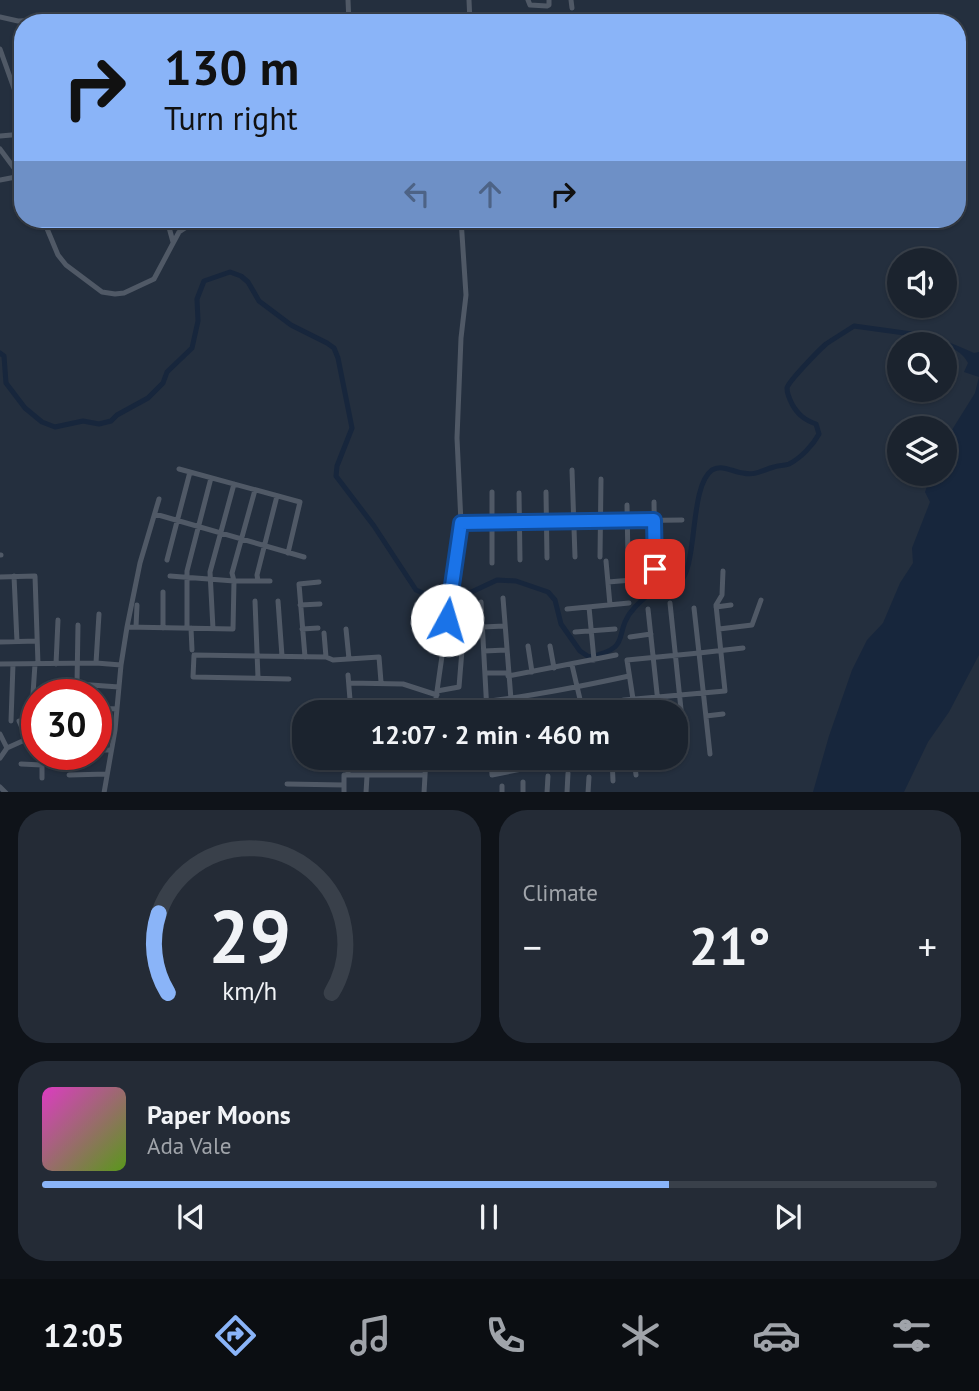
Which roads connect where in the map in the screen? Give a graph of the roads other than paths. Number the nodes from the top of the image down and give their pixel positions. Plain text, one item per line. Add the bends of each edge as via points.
1 (528, 0) edge
2 (549, 0) edge
3 (572, 0) edge
4 (572, 8) dead end
5 (0, 49) edge
6 (14, 88) edge
7 (0, 149) edge
8 (14, 167) edge
9 (47, 228) edge
10 (169, 228) edge
11 (185, 228) edge
12 (462, 228) edge
13 (173, 242) junction
14 (179, 469) dead end
15 (572, 470) dead end
16 (190, 472) junction
17 (211, 478) junction
18 (601, 479) dead end
19 (234, 484) junction
20 (255, 490) junction
21 (492, 492) dead end
22 (546, 492) dead end
23 (519, 493) dead end
24 (277, 496) junction
25 (159, 499) dead end
26 (654, 502) dead end
27 (627, 505) dead end
28 (155, 514) junction
29 (600, 520) junction
30 (627, 520) junction
31 (654, 520) junction
32 (682, 520) dead end
33 (177, 521) junction
34 (546, 521) junction
35 (574, 521) junction
36 (519, 522) junction
37 (461, 523) junction
38 (492, 523) junction
39 (198, 527) junction
40 (220, 533) junction
41 (241, 540) junction
42 (265, 546) junction
43 (679, 547) dead end
44 (655, 548) junction
45 (288, 553) junction
46 (304, 557) dead end
47 (575, 557) dead end
48 (547, 558) dead end
49 (167, 560) dead end
50 (520, 560) dead end
51 (492, 563) dead end
52 (655, 569) dead end
53 (723, 571) dead end
54 (14, 576) junction
55 (170, 576) dead end
56 (0, 577) edge
57 (188, 577) junction
58 (656, 578) dead end
59 (211, 580) junction
60 (630, 580) junction
61 (234, 581) junction
62 (258, 581) junction
63 (270, 581) dead end
64 (319, 582) dead end
65 (608, 582) junction
66 (163, 592) dead end
67 (503, 598) dead end
68 (761, 600) dead end
69 (256, 601) dead end
70 (278, 601) dead end
71 (481, 602) dead end
72 (629, 603) dead end
73 (670, 603) dead end
74 (320, 604) dead end
75 (137, 605) dead end
76 (300, 605) junction
77 (610, 605) junction
78 (731, 605) dead end
79 (589, 607) junction
80 (716, 607) junction
81 (567, 608) dead end
82 (648, 608) dead end
83 (694, 608) dead end
84 (99, 614) dead end
85 (58, 620) dead end
86 (78, 625) dead end
87 (504, 626) junction
88 (127, 627) junction
89 (136, 627) junction
90 (483, 627) junction
91 (163, 628) junction
92 (189, 628) junction
93 (318, 628) dead end
94 (213, 629) junction
95 (233, 629) junction
96 (302, 629) junction
97 (346, 629) dead end
98 (615, 629) dead end
99 (719, 629) junction
100 (591, 631) junction
101 (575, 632) dead end
102 (324, 633) dead end
103 (651, 635) junction
104 (630, 636) dead end
105 (234, 640) dead end
106 (37, 641) junction
107 (0, 642) edge
108 (17, 642) junction
109 (528, 646) dead end
110 (550, 646) dead end
111 (743, 648) dead end
112 (506, 649) junction
113 (192, 650) dead end
114 (462, 650) dead end
115 (721, 650) junction
116 (484, 651) junction
117 (699, 653) junction
118 (259, 655) junction
119 (616, 655) dead end
120 (675, 655) junction
121 (282, 656) junction
122 (305, 657) junction
123 (326, 657) junction
124 (594, 657) junction
125 (653, 657) junction
126 (349, 659) junction
127 (76, 663) junction
128 (96, 663) junction
129 (0, 664) edge
130 (13, 664) junction
131 (36, 664) junction
132 (56, 664) junction
133 (121, 665) junction
134 (572, 665) junction
135 (554, 668) junction
136 (532, 672) junction
137 (486, 673) junction
138 (508, 674) junction
139 (348, 675) dead end
140 (626, 676) junction
141 (258, 678) junction
142 (35, 679) edge
143 (77, 679) edge
144 (289, 679) dead end
145 (381, 682) junction
146 (349, 684) junction
147 (112, 686) edge
148 (119, 687) junction
149 (578, 688) junction
150 (437, 693) junction
151 (703, 693) junction
152 (680, 695) junction
153 (657, 697) junction
154 (350, 700) edge
155 (436, 700) edge
156 (486, 700) edge
157 (510, 700) joint
158 (581, 700) edge
159 (629, 700) joint
160 (657, 700) edge
161 (680, 700) edge
162 (112, 709) edge
163 (117, 709) junction
164 (723, 714) dead end
165 (706, 716) junction
166 (11, 721) dead end
167 (19, 721) dead end
168 (21, 726) edge
169 (115, 730) joint
170 (0, 734) edge
171 (21, 742) edge
172 (112, 745) edge
173 (7, 748) junction
174 (710, 754) dead end
175 (0, 758) edge
176 (42, 770) edge
177 (108, 770) edge
178 (348, 770) edge
179 (425, 770) edge
180 (492, 770) edge
181 (516, 770) edge
182 (613, 770) edge
183 (635, 770) edge
184 (568, 773) dead end
185 (107, 774) junction
186 (69, 775) dead end
187 (348, 775) junction
188 (425, 775) junction
189 (636, 775) dead end
190 (367, 776) junction
191 (548, 776) dead end
192 (589, 776) dead end
193 (42, 778) dead end
194 (613, 781) dead end
195 (523, 782) dead end
196 (287, 784) dead end
197 (344, 785) junction
198 (104, 792) edge
199 (344, 792) edge
200 (366, 792) edge
201 (424, 792) edge
202 (523, 792) edge
203 (547, 792) edge
204 (567, 792) edge
205 (588, 792) edge

1 - 2 street via 530,5 547,6
3 - 4 street
5 - 6 street
7 - 8 street
9 - 13 street via 62,261 87,283 109,294 124,293 154,279
10 - 13 street
11 - 13 street
12 - 37 street via 466,295 457,438
14 - 16 street
15 - 35 street
16 - 17 street
16 - 33 street
17 - 19 street
17 - 39 street
18 - 29 street
19 - 20 street
19 - 40 street
20 - 24 street
20 - 41 street
21 - 38 street
22 - 34 street
23 - 36 street
24 - 42 street
24 - 45 street via 299,502
25 - 28 street
26 - 31 street
27 - 30 street
28 - 33 street
28 - 88 street
29 - 30 street
29 - 35 street
29 - 65 street
30 - 31 street
30 - 60 street
31 - 32 street
31 - 44 street
33 - 39 street
33 - 49 street
34 - 35 street
34 - 36 street
34 - 48 street
35 - 47 street
36 - 38 street
36 - 50 street
37 - 38 street
37 - 150 street
38 - 51 street
39 - 40 street
39 - 57 street
40 - 41 street
40 - 59 street
41 - 42 street
41 - 61 street
42 - 45 street
42 - 62 street
43 - 44 street
44 - 52 street
45 - 46 street
53 - 80 street via 722,595
54 - 56 street
54 - 106 street via 35,576
54 - 108 street
55 - 57 street
57 - 59 street
57 - 92 street
58 - 60 street
59 - 61 street
59 - 94 street
60 - 65 street
61 - 62 street
61 - 95 street
62 - 63 street
64 - 76 street via 299,584
65 - 77 street
66 - 91 street
67 - 87 street
68 - 99 street via 752,625
69 - 118 street
70 - 121 street
71 - 90 street
72 - 77 street
73 - 120 street
74 - 76 street
75 - 89 street
76 - 96 street
77 - 79 street
78 - 80 street
79 - 81 street
79 - 100 street
80 - 99 street
82 - 103 street
83 - 117 street
84 - 128 street
85 - 132 street
86 - 127 street
87 - 90 street
87 - 112 street
88 - 89 street
88 - 133 street
89 - 91 street
90 - 116 street
91 - 92 street
92 - 94 street
92 - 113 street
93 - 96 street
94 - 95 street
95 - 105 street
96 - 122 street
97 - 126 street
98 - 100 street
99 - 115 street
100 - 101 street
100 - 124 street
102 - 123 street
103 - 104 street
103 - 125 street
106 - 108 street
106 - 131 street
107 - 108 street
109 - 136 street
110 - 135 street
111 - 115 street
112 - 116 street
112 - 138 street
114 - 150 street via 458,687
115 - 117 street
115 - 151 street via 725,691
116 - 137 street
117 - 120 street
117 - 151 street
118 - 121 street
118 - 141 street
118 - 141 street via 194,654 193,677
119 - 124 street
120 - 125 street
120 - 152 street
121 - 122 street
122 - 123 street
123 - 126 street
124 - 134 street
125 - 140 street via 627,660
125 - 153 street
126 - 145 street via 379,657
127 - 128 street
127 - 132 street
127 - 143 street
128 - 133 street
129 - 130 street
130 - 131 street
130 - 166 street
131 - 132 street
131 - 142 street
133 - 148 street
134 - 135 street
134 - 149 street
135 - 136 street
136 - 138 street
137 - 138 street
137 - 156 street
138 - 157 street
139 - 146 street
140 - 149 street
140 - 159 street
141 - 144 street
145 - 146 street
145 - 150 street
146 - 154 street
147 - 148 street
148 - 163 street
149 - 157 street
149 - 158 street
150 - 155 street
151 - 152 street
151 - 165 street
152 - 153 street
152 - 161 street
153 - 159 street
153 - 160 street
162 - 163 street
163 - 169 street
164 - 165 street
165 - 174 street
167 - 168 street
169 - 172 street
170 - 173 street
171 - 173 street
173 - 175 street
176 - 193 street
177 - 185 street
178 - 187 street
179 - 188 street
180 - 181 street via 492,775
182 - 194 street
183 - 189 street
184 - 204 street
185 - 186 street
185 - 198 street
187 - 190 street
187 - 197 street via 344,775
188 - 190 street
188 - 201 street
190 - 200 street
191 - 203 street
192 - 205 street
195 - 202 street
196 - 197 street
197 - 199 street

